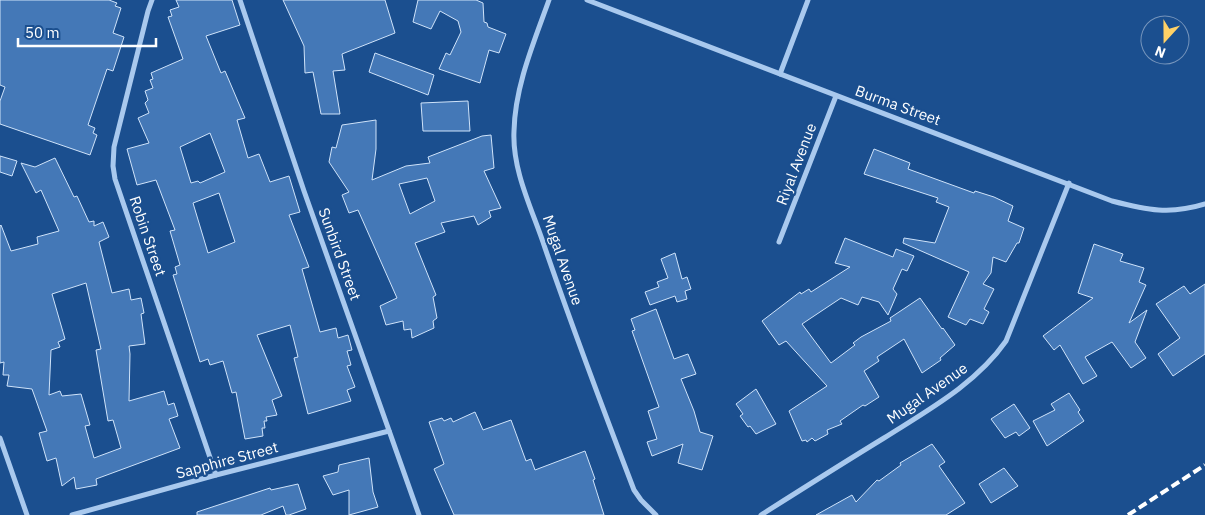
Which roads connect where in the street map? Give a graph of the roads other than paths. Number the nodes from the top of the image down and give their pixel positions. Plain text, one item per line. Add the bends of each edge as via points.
1 (152, 0) edge
2 (240, 0) edge
3 (548, 0) edge
4 (587, 0) edge
5 (808, 0) edge
6 (780, 74) junction
7 (836, 96) junction
8 (1069, 183) junction
9 (1205, 204) edge
10 (779, 242) dead end
11 (389, 431) junction
12 (0, 438) edge
13 (216, 475) junction
14 (28, 515) edge
15 (72, 515) edge
16 (419, 515) edge
17 (656, 515) edge
18 (761, 515) edge

1 - 13 street, Robin Street via 114,147 113,166 115,180
2 - 11 street, Sunbird Street
3 - 17 street, Mugal Avenue via 524,74 516,115 514,142 518,170 634,490
4 - 6 street, Burma Street
5 - 6 street
6 - 7 street, Burma Street
7 - 8 street, Burma Street
7 - 10 street, Riyal Avenue
8 - 9 street, Burma Street via 1112,201 1146,210 1190,209
8 - 18 street, Mugal Avenue via 1006,341 996,356 944,400
11 - 13 street, Sapphire Street
11 - 16 street, Sunbird Street
12 - 14 street
13 - 15 street, Sapphire Street

